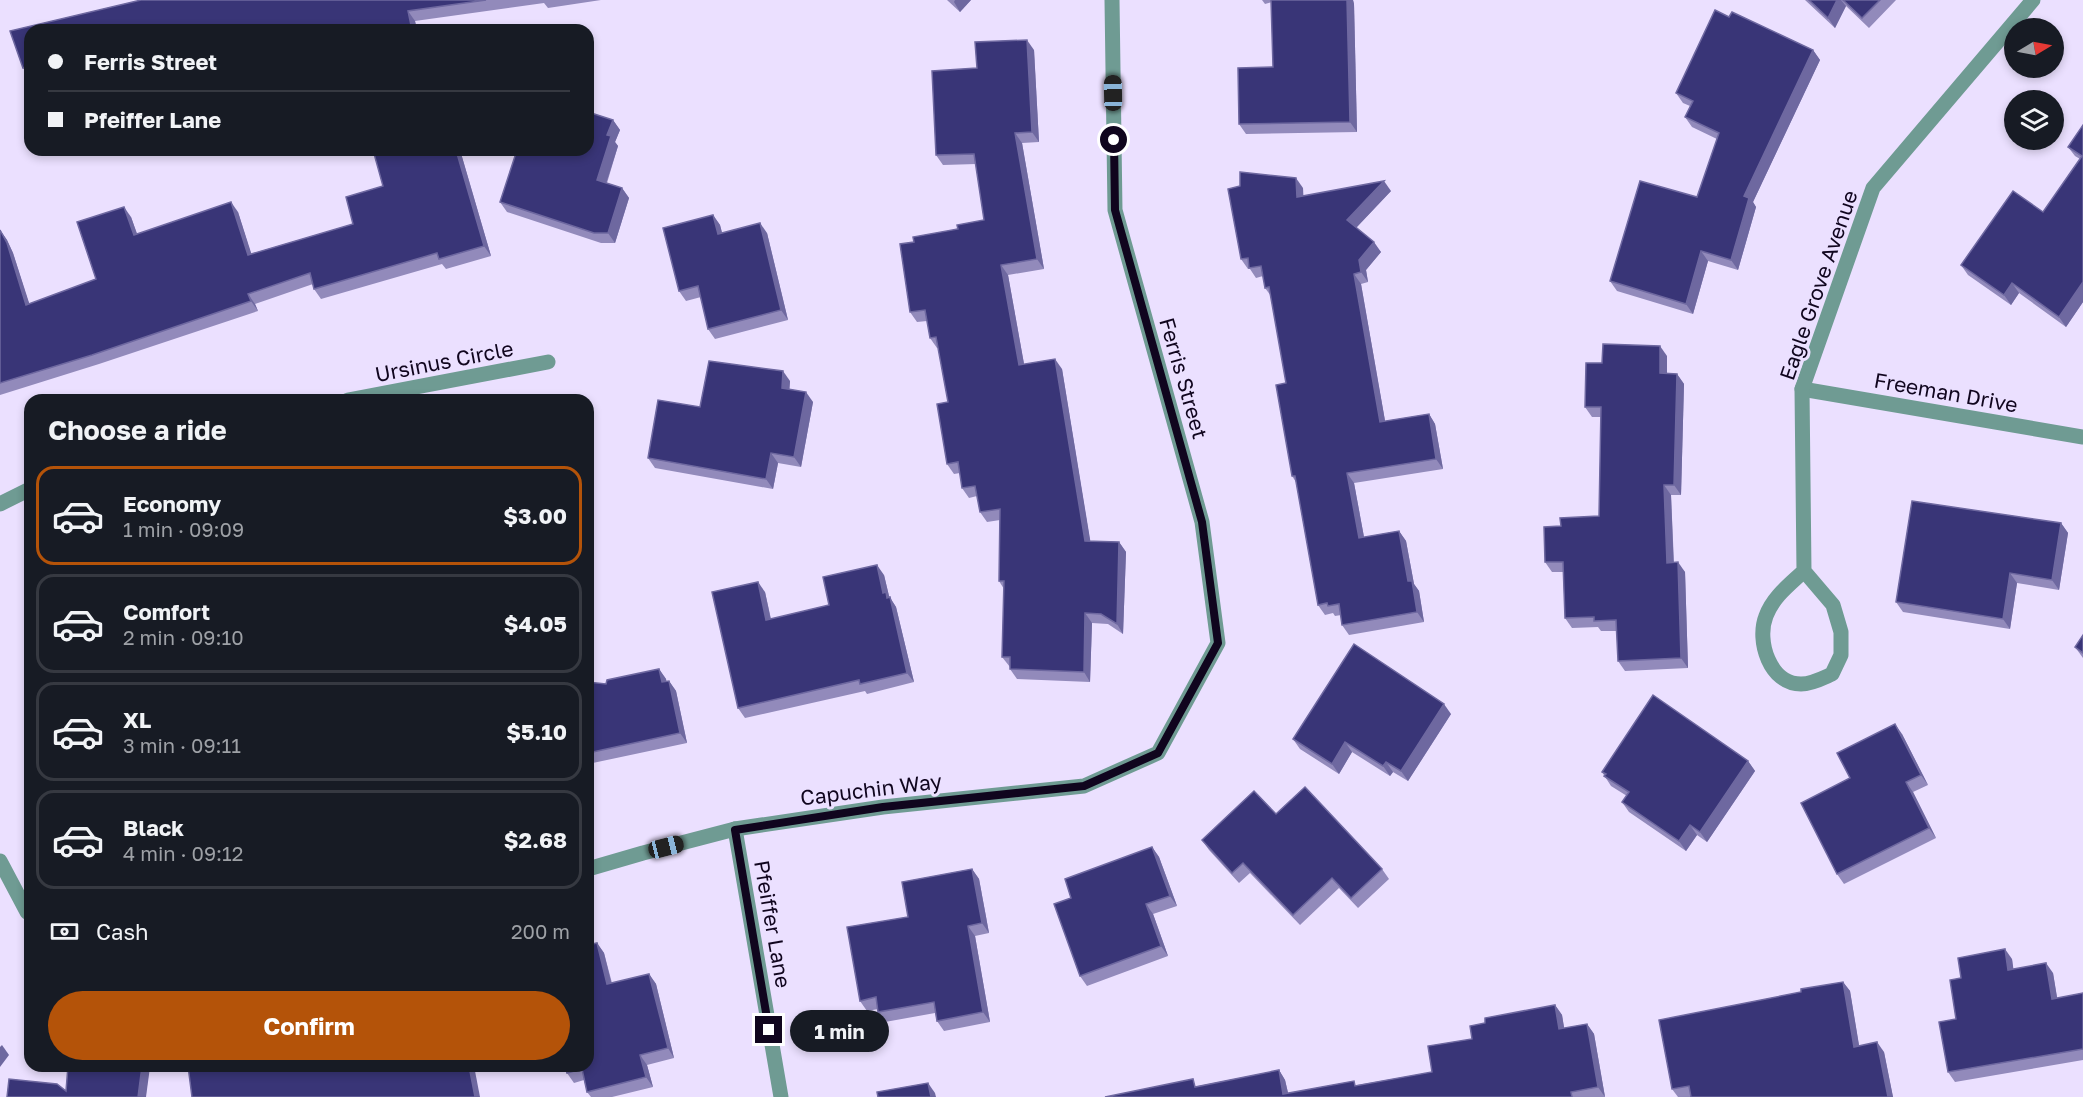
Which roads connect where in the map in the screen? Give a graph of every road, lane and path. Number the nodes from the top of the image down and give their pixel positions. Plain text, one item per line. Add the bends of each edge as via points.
1 (1112, 0) edge
2 (2033, 0) edge
3 (548, 362) dead end
4 (1802, 389) junction
5 (380, 394) edge
6 (2083, 437) edge
7 (24, 492) edge
8 (0, 504) edge
9 (1804, 571) junction
10 (1158, 753) joint
11 (735, 830) junction
12 (0, 861) edge
13 (594, 867) edge
14 (24, 903) edge
15 (781, 1097) edge

1 - 10 street, Ferris Street via 1115,210 1202,522 1218,643
2 - 4 street, Eagle Grove Avenue via 1873,188
3 - 5 street, Ursinus Circle
4 - 6 street, Freeman Drive
4 - 9 street, Eagle Grove Avenue
7 - 8 street
9 - 9 street via 1773,600 1764,619 1762,638 1767,658 1777,673 1787,681 1802,684 1832,674 1841,656 1841,632 1833,605
10 - 11 street, Capuchin Way via 1084,786 883,807
11 - 13 street, Capuchin Way
11 - 15 street, Pfeiffer Lane
12 - 14 street

